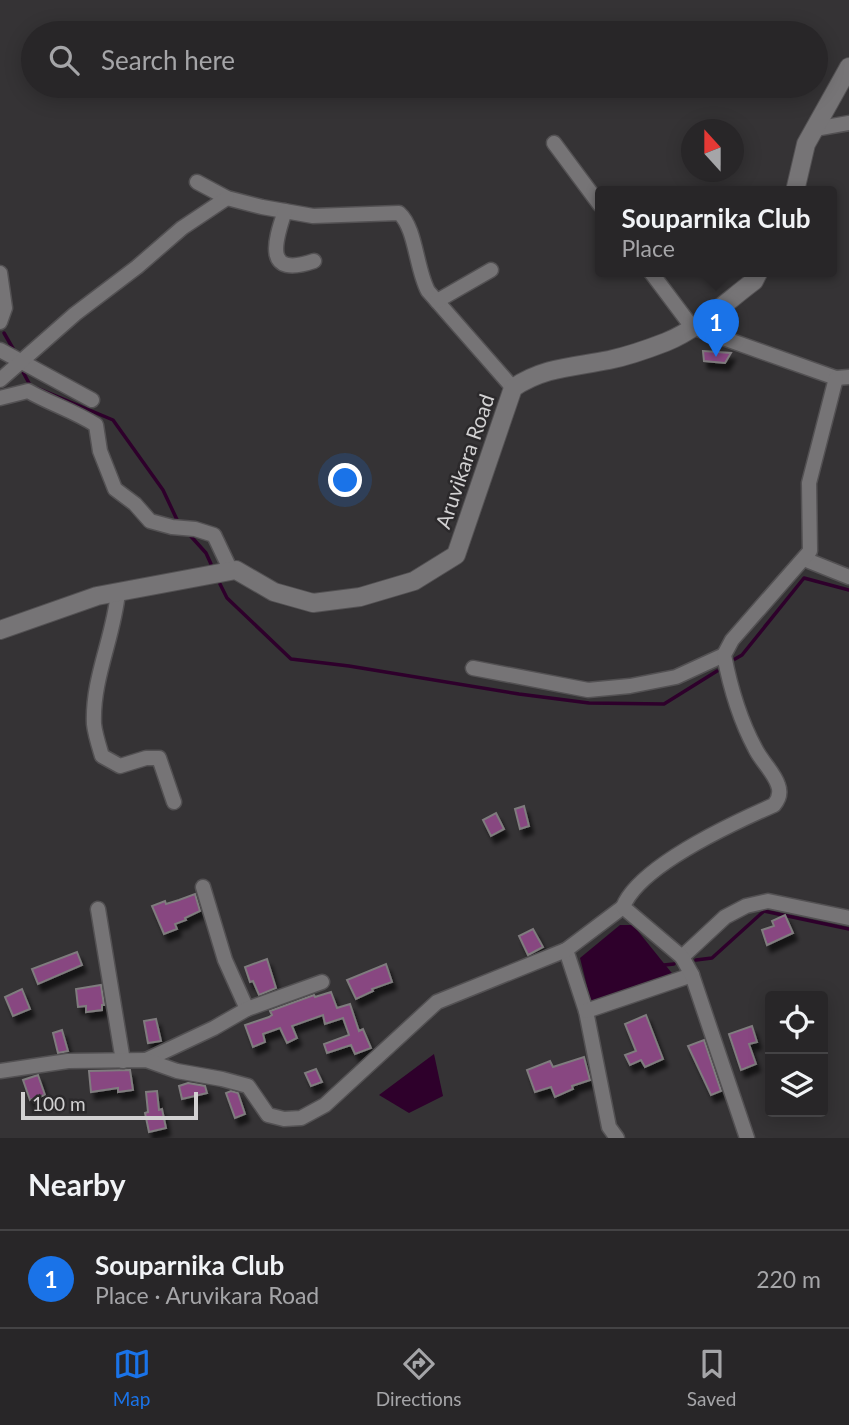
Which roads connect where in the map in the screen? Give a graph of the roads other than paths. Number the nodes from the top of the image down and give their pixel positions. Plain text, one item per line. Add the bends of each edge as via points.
1 (849, 67) edge
2 (849, 123) edge
3 (815, 129) junction
4 (554, 143) dead end
5 (197, 182) dead end
6 (796, 186) edge
7 (227, 198) junction
8 (595, 198) edge
9 (285, 211) junction
10 (314, 261) dead end
11 (491, 270) dead end
12 (0, 273) edge
13 (654, 277) edge
14 (756, 277) edge
15 (438, 301) junction
16 (0, 322) edge
17 (692, 327) junction
18 (0, 350) edge
19 (21, 362) junction
20 (842, 377) edge
21 (0, 380) edge
22 (513, 388) junction
23 (0, 398) edge
24 (92, 400) dead end
25 (804, 559) junction
26 (231, 571) junction
27 (849, 577) edge
28 (118, 592) junction
29 (0, 630) edge
30 (724, 655) junction
31 (473, 668) dead end
32 (174, 802) dead end
33 (203, 887) dead end
34 (623, 908) junction
35 (98, 909) dead end
36 (849, 918) edge
37 (566, 950) junction
38 (682, 957) junction
39 (692, 975) junction
40 (322, 982) dead end
41 (247, 1009) junction
42 (586, 1012) junction
43 (146, 1060) junction
44 (123, 1061) junction
45 (0, 1071) edge
46 (617, 1138) edge
47 (747, 1138) edge

1 - 3 main road
2 - 3 street
3 - 6 main road via 806,144
4 - 8 street
5 - 7 street
7 - 9 street
7 - 19 street via 182,229
9 - 10 street via 274,241 278,259 286,266
9 - 15 street via 313,216 399,213 408,226 421,277
11 - 15 street
12 - 16 street via 5,308
13 - 17 street
14 - 17 main road, Aruvikara Road
15 - 22 street
17 - 20 street
17 - 22 main road, Aruvikara Road via 668,341 611,359 565,366
18 - 19 street
19 - 21 street
19 - 24 street
20 - 25 street via 809,483 810,547
22 - 26 main road, Aruvikara Road via 456,555 414,581 360,597 313,603 274,592
23 - 26 street via 28,391 96,425 115,489 150,521 215,535
25 - 27 street
25 - 30 street
26 - 28 main road
28 - 29 main road
28 - 32 street via 94,698 99,746 102,756 120,766 159,758
30 - 31 street via 676,677 588,690
30 - 34 street via 744,727 777,781 778,800 686,850 632,890
33 - 41 street via 225,960
34 - 37 street
34 - 38 street
35 - 44 street
36 - 38 street via 768,901 746,906 725,917
37 - 42 street
37 - 43 street via 437,1002 325,1105 301,1118 268,1115 248,1086
38 - 39 street
39 - 42 street
39 - 47 street
40 - 41 street
41 - 43 street
42 - 46 street via 609,1127
43 - 44 street
44 - 45 street via 68,1061

